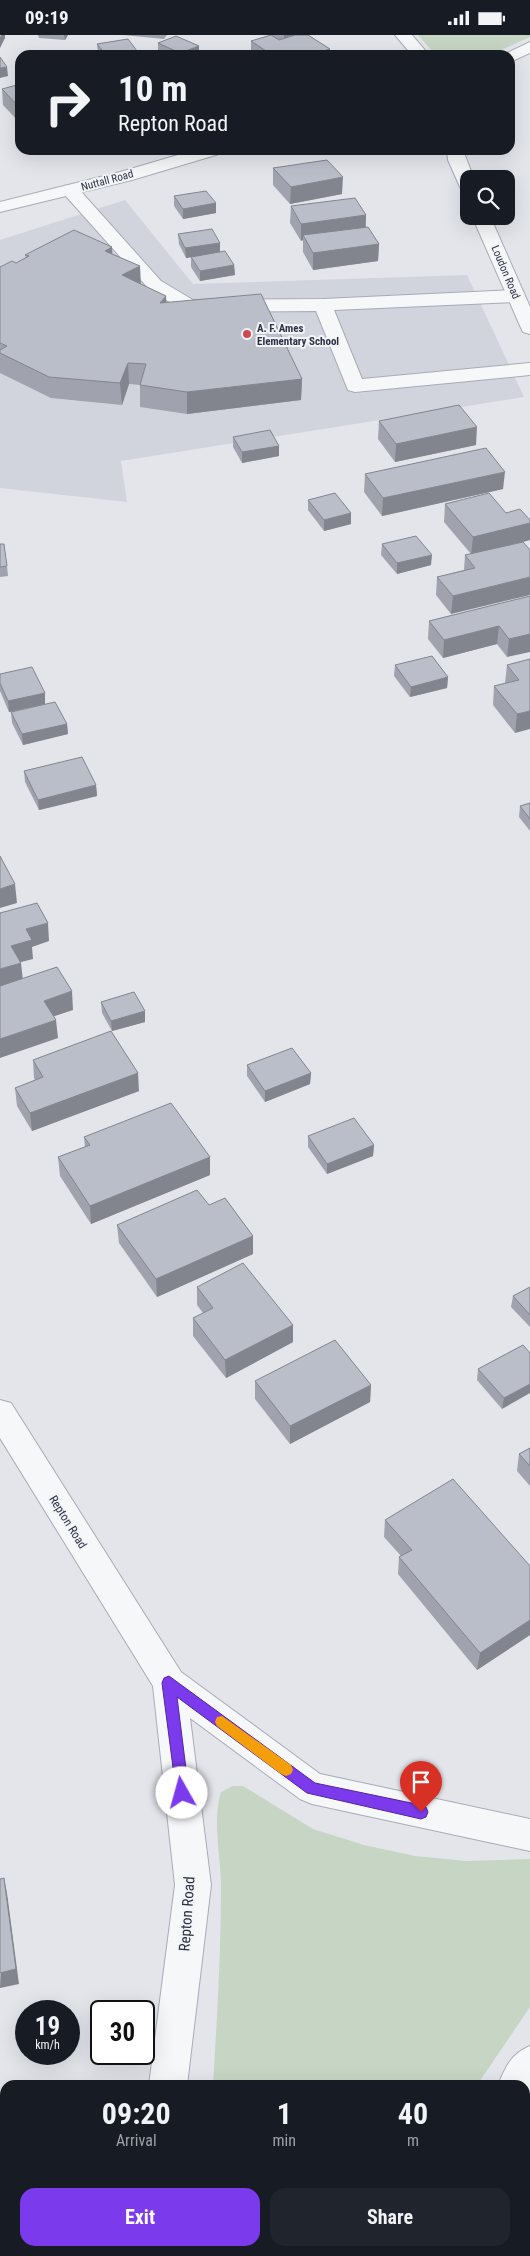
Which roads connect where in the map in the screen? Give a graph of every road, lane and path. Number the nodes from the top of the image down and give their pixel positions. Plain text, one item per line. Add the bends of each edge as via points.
1 (403, 35) edge
2 (530, 47) edge
3 (416, 50) edge
4 (515, 54) edge
5 (195, 155) edge
6 (457, 155) edge
7 (463, 170) edge
8 (70, 190) junction
9 (0, 207) edge
10 (485, 225) edge
11 (516, 296) junction
12 (322, 305) junction
13 (530, 328) edge
14 (530, 369) edge
15 (0, 1412) edge
16 (169, 1683) junction
17 (530, 1835) edge
18 (530, 2065) edge
19 (169, 2080) edge
20 (520, 2080) edge

1 - 3 street
2 - 4 street
5 - 8 street, Nuttall Road
6 - 7 street
8 - 9 street, Nuttall Road
8 - 12 street via 155,285 189,306
10 - 11 street, Loudon Road
11 - 12 street
11 - 13 street, Loudon Road
12 - 14 street via 355,386
15 - 16 street, Repton Road
16 - 17 street, Repton Road via 312,1788
16 - 19 street, Repton Road via 193,1885
18 - 20 street

